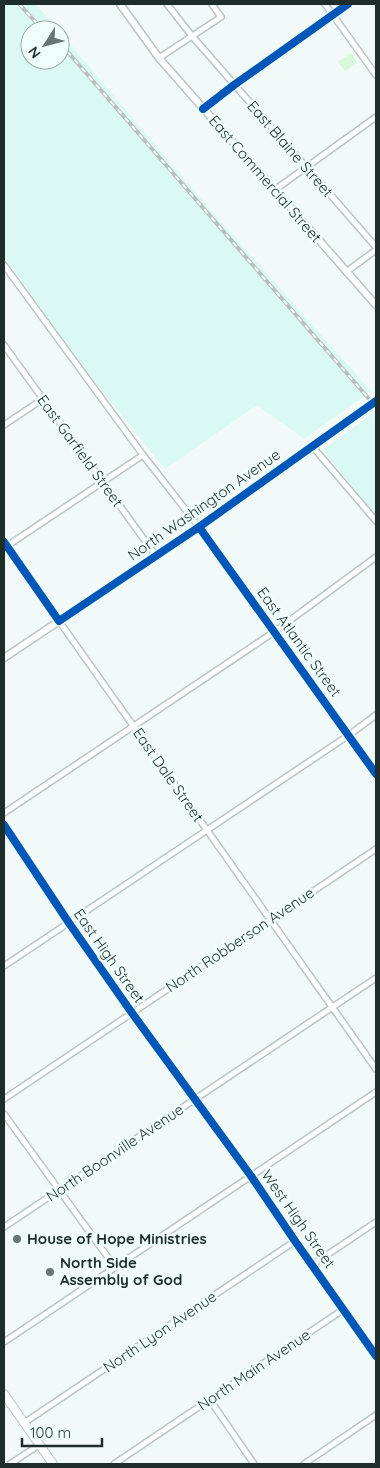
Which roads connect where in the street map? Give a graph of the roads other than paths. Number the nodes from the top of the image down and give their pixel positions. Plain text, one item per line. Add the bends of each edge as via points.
1 (120, 4) edge
2 (167, 4) edge
3 (212, 4) edge
4 (325, 4) edge
5 (348, 4) edge
6 (333, 14) junction
7 (192, 36) junction
8 (159, 58) junction
9 (376, 75) edge
10 (234, 85) junction
11 (203, 109) junction
12 (376, 117) edge
13 (306, 167) junction
14 (276, 189) junction
15 (376, 246) edge
16 (376, 250) edge
17 (4, 265) edge
18 (346, 272) junction
19 (376, 305) edge
20 (4, 345) edge
21 (43, 399) junction
22 (363, 410) tunnel mouth
23 (4, 425) edge
24 (312, 446) junction
25 (143, 455) junction
26 (103, 483) junction
27 (376, 521) edge
28 (199, 527) junction
29 (5, 545) edge
30 (156, 556) junction
31 (376, 557) edge
32 (59, 621) junction
33 (274, 632) junction
34 (4, 658) edge
35 (376, 716) edge
36 (133, 726) junction
37 (349, 735) junction
38 (376, 774) edge
39 (4, 813) edge
40 (4, 825) edge
41 (207, 830) junction
42 (376, 849) edge
43 (271, 920) junction
44 (69, 923) junction
45 (4, 966) edge
46 (376, 978) edge
47 (333, 1007) junction
48 (132, 1013) junction
49 (376, 1069) edge
50 (376, 1092) edge
51 (4, 1099) edge
52 (194, 1100) junction
53 (4, 1114) edge
54 (251, 1176) junction
55 (59, 1191) junction
56 (376, 1222) edge
57 (4, 1227) edge
58 (295, 1241) junction
59 (312, 1265) junction
60 (114, 1267) junction
61 (344, 1309) junction
62 (4, 1342) edge
63 (375, 1353) edge
64 (4, 1394) edge
65 (210, 1400) junction
66 (376, 1415) edge
67 (24, 1423) junction
68 (39, 1444) junction
69 (10, 1464) edge
70 (53, 1464) edge
71 (114, 1464) edge
72 (254, 1464) edge
73 (304, 1464) edge

1 - 8 street, East Commercial Street
2 - 7 street, East Blaine Street
3 - 7 street via 221,17
4 - 6 street
5 - 6 street
6 - 9 street
6 - 10 street
7 - 8 street
7 - 10 street, East Blaine Street
8 - 11 street, East Commercial Street
10 - 11 street
10 - 13 street, East Blaine Street
11 - 14 street, East Commercial Street
12 - 13 street
13 - 14 street
13 - 15 street, East Blaine Street
14 - 18 street, East Commercial Street
16 - 18 street
17 - 25 street, East Atlantic Street
18 - 19 street, East Commercial Street
20 - 21 street, East Garfield Street
21 - 23 street
21 - 26 street, East Garfield Street
22 - 24 street, North Washington Avenue
24 - 27 street
24 - 28 street, North Washington Avenue
25 - 26 street
25 - 28 street, East Atlantic Street
26 - 29 street
26 - 30 street, East Garfield Street
28 - 30 street, North Washington Avenue
28 - 33 street, East Atlantic Street
29 - 32 street, East Dale Street
30 - 32 street, North Washington Avenue
31 - 33 street
32 - 34 street, North Washington Avenue
32 - 36 street, East Dale Street
33 - 36 street
33 - 37 street, East Atlantic Street
35 - 37 street
36 - 39 street
36 - 41 street, East Dale Street
37 - 38 street, East Atlantic Street
37 - 41 street
40 - 44 street, East High Street
41 - 43 street, East Dale Street
41 - 44 street
42 - 43 street, North Robberson Avenue
43 - 47 street, East Dale Street
43 - 48 street, North Robberson Avenue
44 - 45 street
44 - 48 street, East High Street
46 - 47 street, North Boonville Avenue
47 - 49 street, East Dale Street
47 - 52 street, North Boonville Avenue
48 - 51 street, North Robberson Avenue
48 - 52 street, East High Street
50 - 54 street
52 - 54 street, West High Street
52 - 55 street, North Boonville Avenue
53 - 55 street
54 - 58 street, West High Street
54 - 60 street
55 - 57 street, North Boonville Avenue
55 - 60 street
56 - 59 street
58 - 59 street, West High Street
58 - 67 street, North Lyon Avenue
59 - 61 street, West High Street
60 - 62 street
61 - 63 street, West High Street
61 - 65 street, North Main Avenue
64 - 67 main road
65 - 71 street, North Main Avenue
65 - 72 street
66 - 73 street
67 - 68 main road
68 - 69 street
68 - 70 main road

